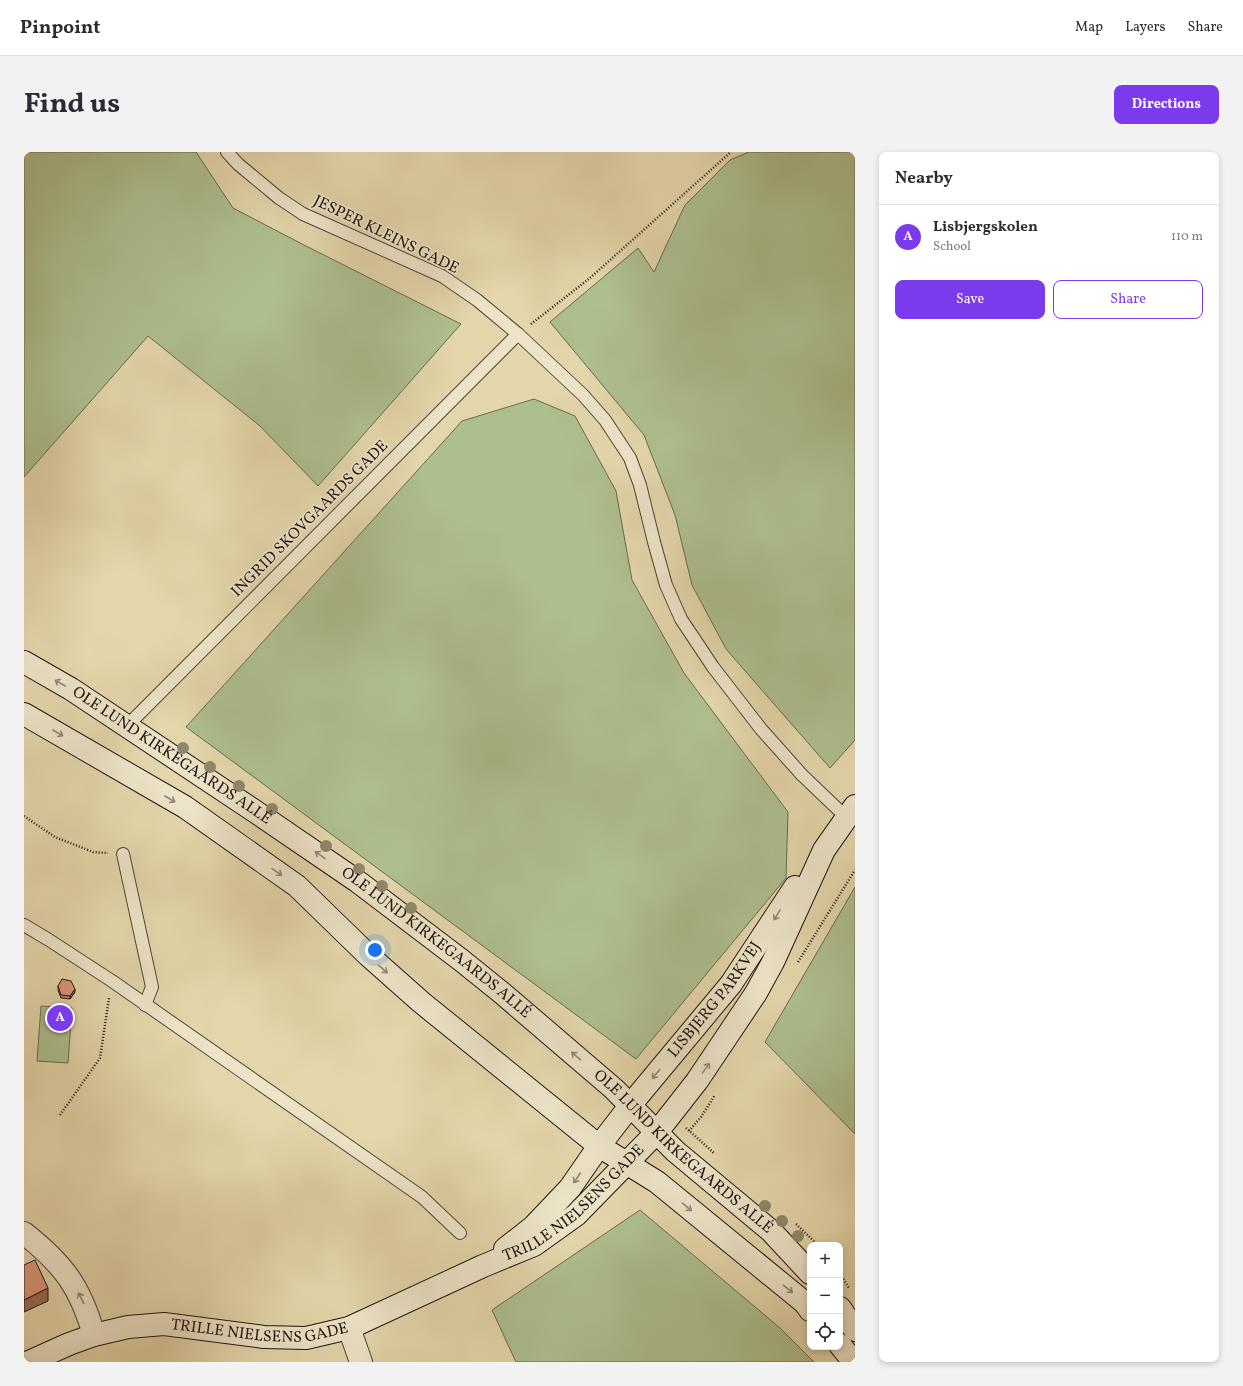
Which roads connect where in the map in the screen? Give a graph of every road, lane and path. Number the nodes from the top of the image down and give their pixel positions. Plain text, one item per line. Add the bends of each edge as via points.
1 (227, 152) edge
2 (731, 152) edge
3 (518, 334) junction
4 (24, 662) edge
5 (24, 714) edge
6 (126, 727) junction
7 (851, 811) edge
8 (24, 816) edge
9 (824, 850) junction
10 (123, 854) joint
11 (24, 925) edge
12 (112, 981) junction
13 (145, 1004) junction
14 (630, 1106) junction
15 (60, 1115) dead end
16 (657, 1132) junction
17 (599, 1146) junction
18 (626, 1163) junction
19 (803, 1230) dead end
20 (24, 1233) edge
21 (460, 1233) dead end
22 (815, 1242) edge
23 (483, 1266) junction
24 (807, 1270) edge
25 (841, 1278) edge
26 (846, 1301) edge
27 (807, 1307) edge
28 (349, 1328) junction
29 (855, 1330) edge
30 (94, 1335) junction
31 (843, 1349) edge
32 (29, 1362) edge
33 (361, 1362) edge
34 (854, 1362) edge

1 - 3 lane, JESPER KLEINS GADE via 279,198 304,214 442,276 477,300
2 - 3 path via 590,278
3 - 6 lane, INGRID SKOVGAARDS GADE
3 - 7 lane, JESPER KLEINS GADE via 583,395 605,420 630,458 640,485 666,585 681,619 713,667 802,775
6 -> 4 street, OLE LUND KIRKEGAARDS ALLÉ via 71,689
5 -> 17 street via 185,807 297,886 421,1002
14 -> 6 street, OLE LUND KIRKEGAARDS ALLÉ via 614,1089 502,993 357,881
7 - 9 street, LISBJERG PARKVEJ
8 - 10 path via 55,837 93,852
9 -> 14 street, LISBJERG PARKVEJ via 805,871 731,984
16 -> 9 street, LISBJERG PARKVEJ via 697,1081 756,992 773,962
10 - 13 lane via 152,987
11 - 12 lane
12 - 13 lane
12 - 15 path via 100,1058
13 - 21 lane via 422,1197
14 - 16 street, OLE LUND KIRKEGAARDS ALLÉ
14 - 17 street, LISBJERG PARKVEJ
16 - 18 street, TRILLE NIELSENS GADE
16 - 24 street, OLE LUND KIRKEGAARDS ALLÉ via 675,1151 771,1231
17 - 18 street
17 -> 23 street, TRILLE NIELSENS GADE via 570,1188 533,1227
18 - 23 street, TRILLE NIELSENS GADE via 576,1215 534,1245
18 -> 27 street via 657,1182
19 - 22 path
30 -> 20 street via 78,1290 66,1272
23 - 28 street, TRILLE NIELSENS GADE
25 - 26 path
26 - 29 street
28 - 30 street, TRILLE NIELSENS GADE via 306,1338 264,1338 164,1324 128,1326
28 - 33 street
30 - 32 street, TRILLE NIELSENS GADE
31 - 34 street

